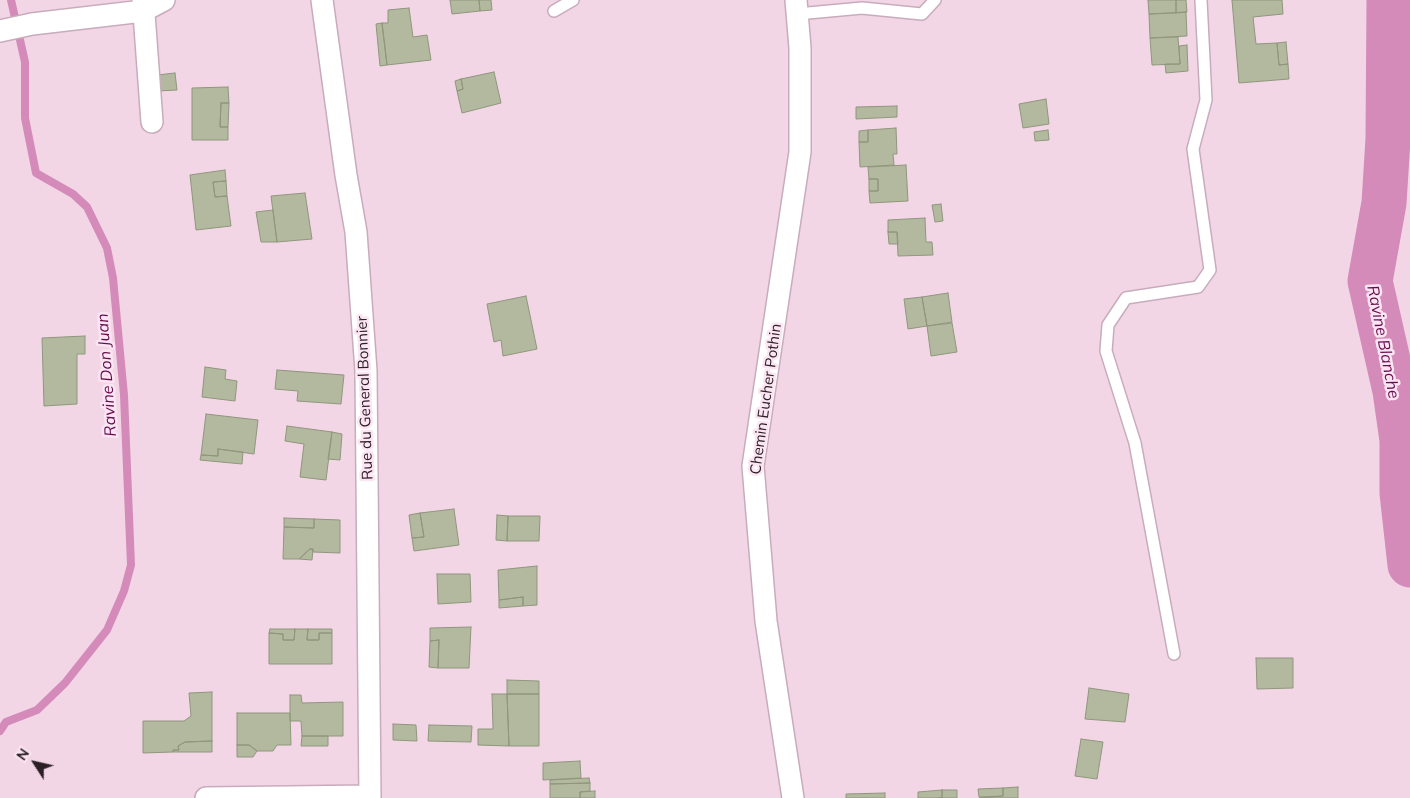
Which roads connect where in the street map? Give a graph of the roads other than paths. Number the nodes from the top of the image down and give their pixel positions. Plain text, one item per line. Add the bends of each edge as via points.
1 (164, 0) edge
2 (322, 0) edge
3 (573, 0) edge
4 (935, 0) edge
5 (1201, 0) edge
6 (143, 5) edge
7 (796, 7) edge
8 (554, 11) dead end
9 (0, 31) edge
10 (152, 122) dead end
11 (1174, 654) dead end
12 (370, 797) edge
13 (206, 798) edge
14 (793, 798) edge

1 - 6 street
2 - 12 street, Rue du General Bonnier via 356,232 366,371
3 - 8 lane
4 - 7 lane via 922,14 862,8
5 - 11 lane via 1206,100 1193,149 1210,270 1198,287 1126,298 1108,325 1106,351 1135,443
6 - 9 street
6 - 10 street
7 - 14 street, Chemin Eucher Pothin via 800,48 800,152 754,466 766,621
12 - 13 street

